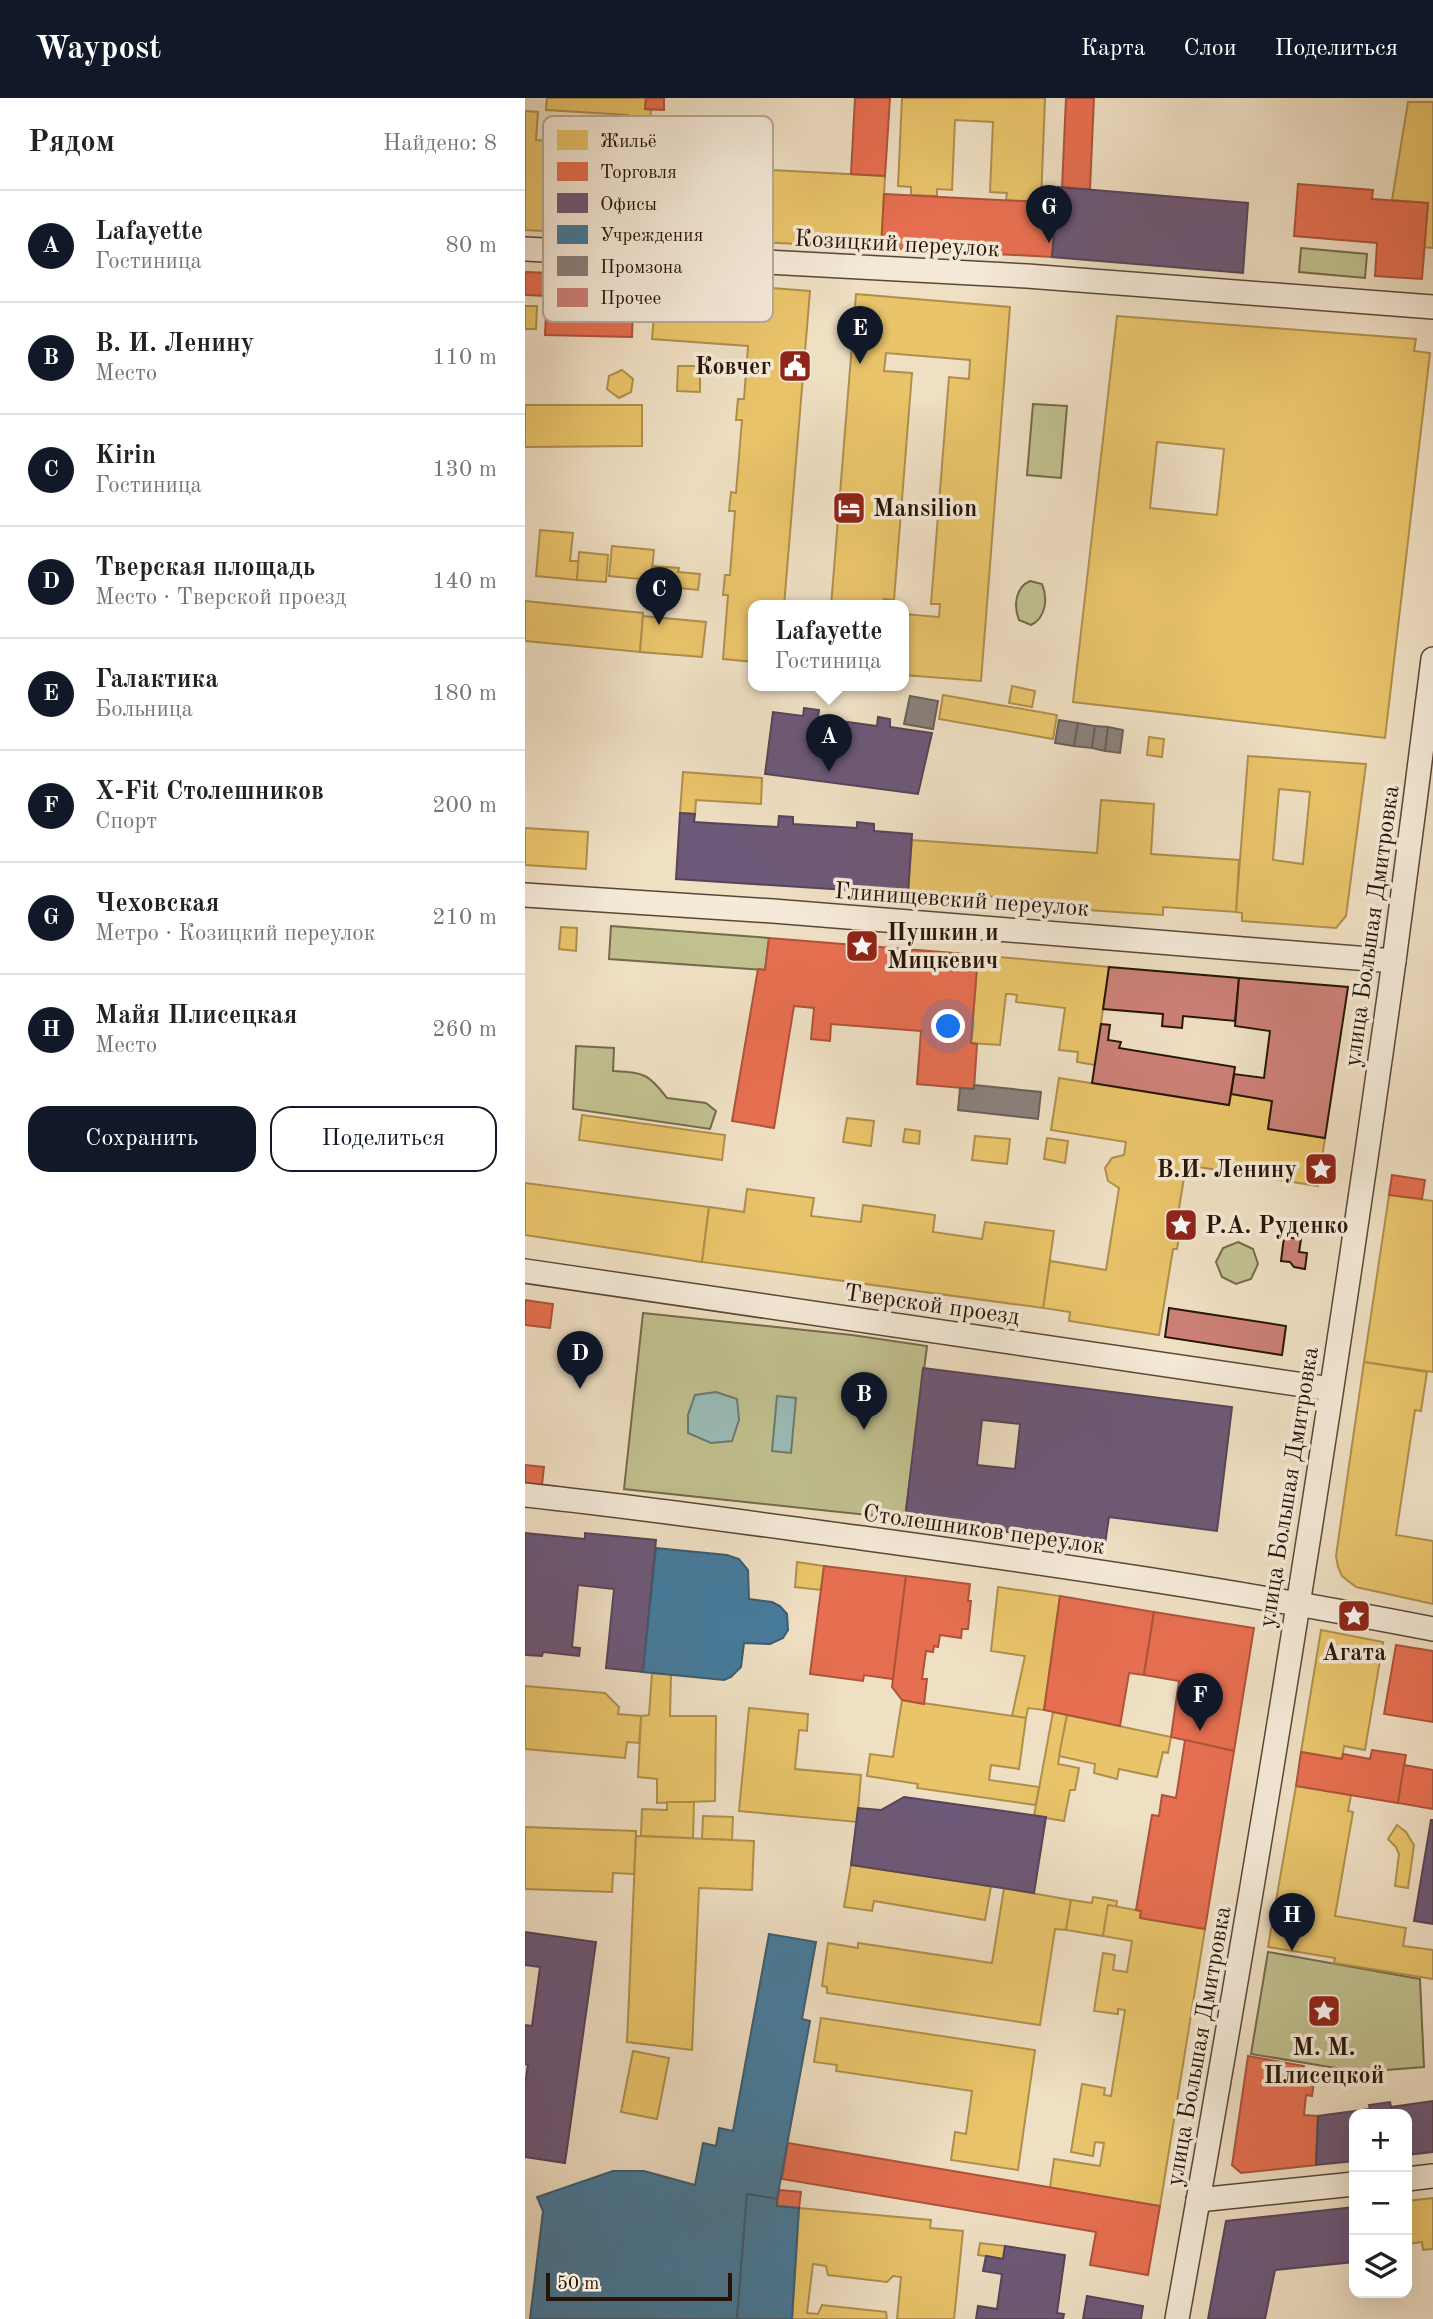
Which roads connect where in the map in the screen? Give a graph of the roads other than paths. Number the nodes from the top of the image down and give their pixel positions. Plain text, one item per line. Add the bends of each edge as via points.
1 (525, 249) edge
2 (543, 250) edge
3 (773, 262) edge
4 (1433, 307) edge
5 (1433, 659) edge
6 (525, 895) edge
7 (1394, 961) junction
8 (525, 1271) edge
9 (1331, 1389) junction
10 (525, 1495) edge
11 (1297, 1603) junction
12 (1433, 1629) edge
13 (1433, 2176) edge
14 (1412, 2178) edge
15 (1349, 2185) edge
16 (1198, 2200) junction
17 (1177, 2319) edge

1 - 2 street, Козицкий переулок
3 - 4 street, Козицкий переулок via 1027,276
5 - 7 street, улица Большая Дмитровка
6 - 7 street, Глинищевский переулок
7 - 9 street, улица Большая Дмитровка
8 - 9 street, Тверской проезд
9 - 11 street, улица Большая Дмитровка
10 - 11 street, Столешников переулок via 991,1555
11 - 12 street, Столешников переулок
11 - 16 street, улица Большая Дмитровка
13 - 14 street
15 - 16 street
16 - 17 street, улица Большая Дмитровка

